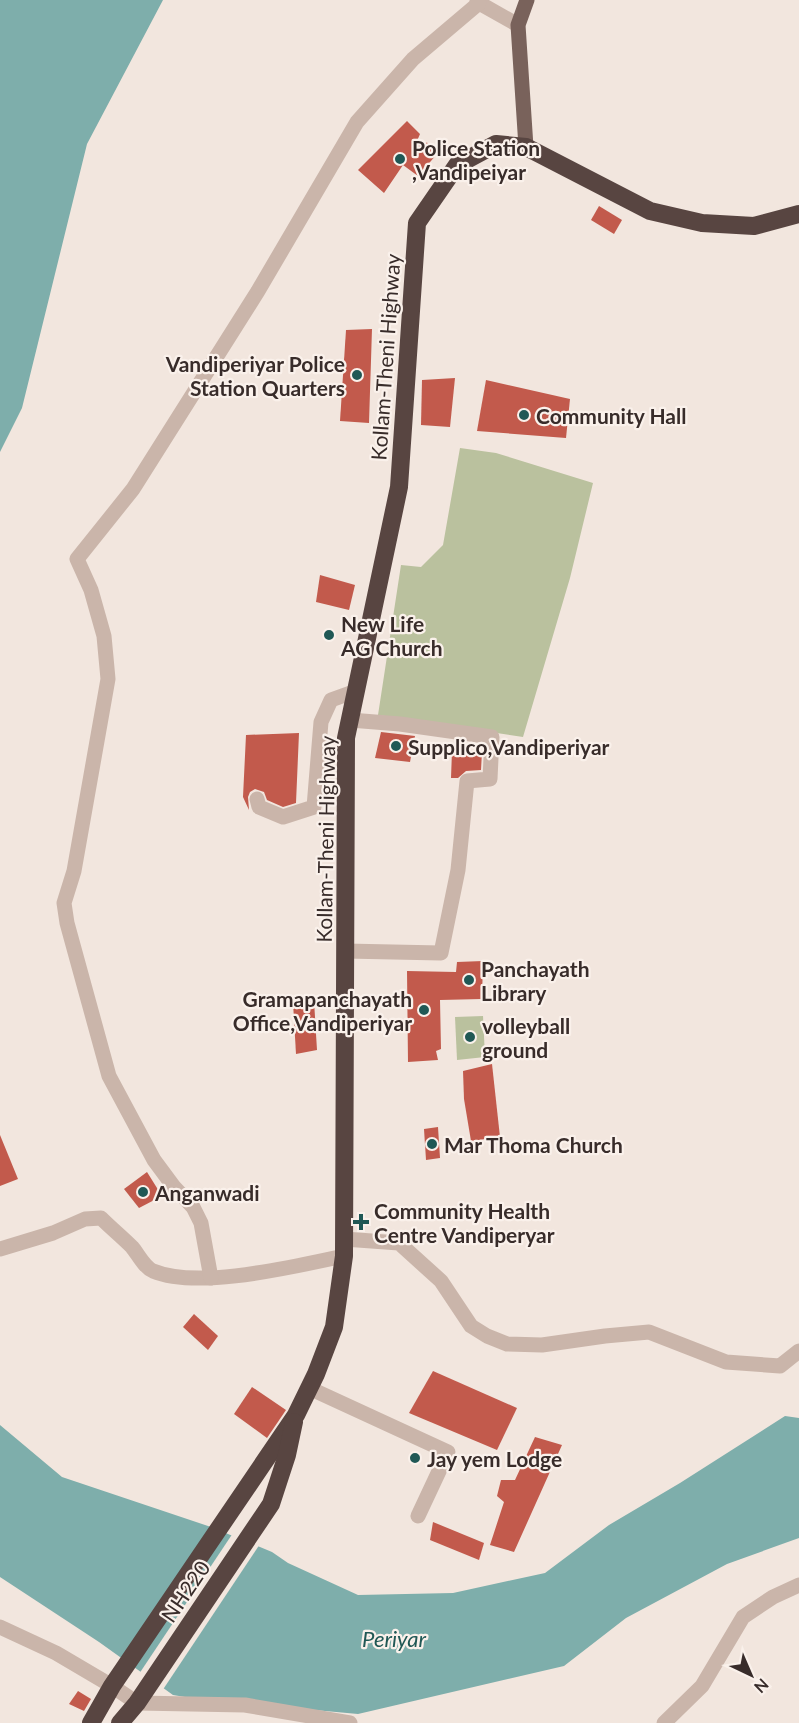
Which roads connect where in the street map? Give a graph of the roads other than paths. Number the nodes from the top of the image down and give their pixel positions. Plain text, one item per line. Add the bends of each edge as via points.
1 (527, 0) edge
2 (478, 2) edge
3 (518, 25) junction
4 (526, 147) junction
5 (799, 214) edge
6 (356, 691) junction
7 (350, 720) junction
8 (257, 799) dead end
9 (345, 951) junction
10 (344, 1247) junction
11 (0, 1249) edge
12 (211, 1278) junction
13 (798, 1353) edge
14 (309, 1388) junction
15 (296, 1414) junction
16 (418, 1516) dead end
17 (799, 1586) edge
18 (0, 1627) edge
19 (112, 1686) junction
20 (137, 1703) junction
21 (91, 1723) edge
22 (120, 1723) edge
23 (350, 1723) edge
24 (664, 1723) edge

1 - 3 main road
2 - 3 street
2 - 12 street via 413,59 357,122 258,291 133,489 78,559 104,636 108,679 74,871 64,903 67,923 109,1076 153,1160 193,1207 201,1223
3 - 4 main road
4 - 5 highway via 650,211 702,223 754,226
4 - 6 highway, Kollam-Theni Highway via 496,144 457,165 417,223 399,487
6 - 7 highway, Kollam-Theni Highway
6 - 8 street via 331,700 321,722 314,807 283,817 259,807
7 - 9 highway, Kollam-Theni Highway via 346,738
7 - 9 street via 492,737 493,744 490,779 467,781 458,870 441,953
9 - 10 highway, Kollam-Theni Highway via 348,1047
10 - 12 street via 264,1272
10 - 13 street via 399,1243 441,1281 471,1326 507,1344 542,1346 649,1332 726,1362 780,1366
10 - 14 highway, Kollam-Theni Highway via 334,1327
11 - 12 street via 85,1219 101,1218 150,1270 174,1277
14 - 15 highway, Kollam-Theni Highway
14 - 16 street via 448,1452
15 - 19 highway, NH220
15 - 20 highway, NH220 via 271,1504
17 - 24 street via 743,1617 702,1686
18 - 19 street via 56,1653
19 - 20 street
19 - 21 highway, NH220
20 - 22 highway
20 - 23 street via 245,1705

